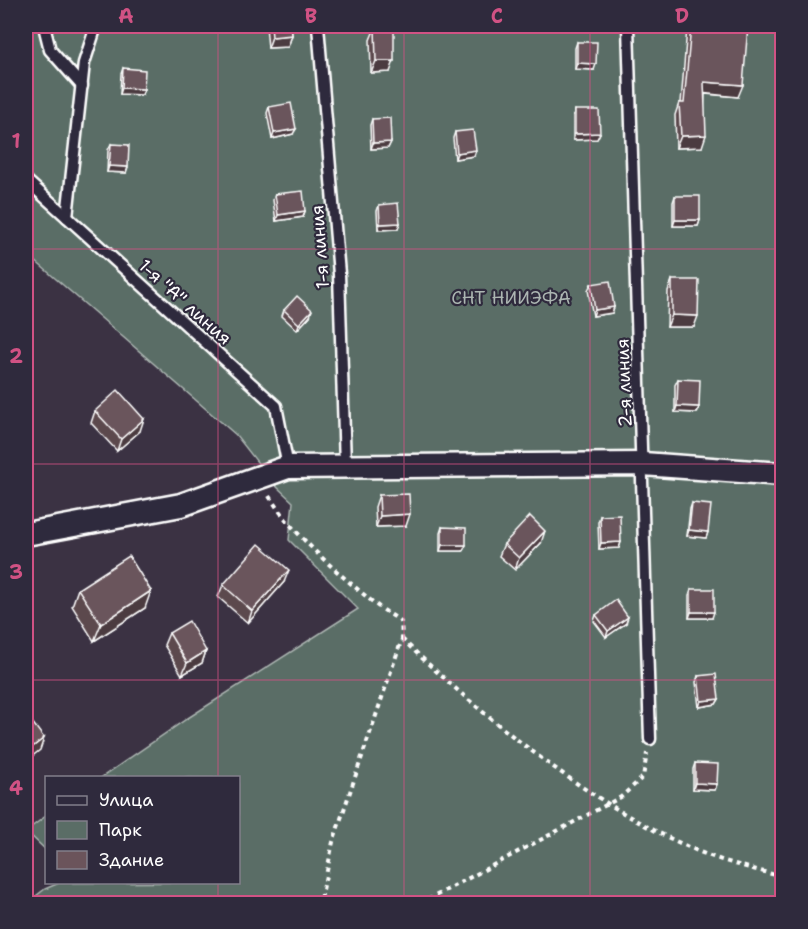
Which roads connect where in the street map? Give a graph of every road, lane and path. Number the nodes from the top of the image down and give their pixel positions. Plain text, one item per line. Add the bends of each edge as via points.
1 (44, 26) edge
2 (96, 26) edge
3 (318, 26) edge
4 (628, 26) edge
5 (82, 86) junction
6 (26, 180) edge
7 (67, 217) junction
8 (643, 464) junction
9 (288, 466) junction
10 (345, 466) junction
11 (783, 474) edge
12 (258, 477) junction
13 (26, 534) edge
14 (402, 639) junction
15 (650, 739) joint
16 (608, 804) junction
17 (783, 877) edge
18 (320, 903) edge
19 (420, 903) edge

1 - 5 lane via 50,50
2 - 5 lane via 84,63
3 - 10 lane, 1-я линия via 339,274
4 - 8 lane, 2-я линия
5 - 7 lane
6 - 7 lane, 1-я "А" линия
7 - 9 lane, 1-я "А" линия via 276,406
8 - 10 street
8 - 11 street
8 - 15 lane, 2-я линия
9 - 10 street
9 - 12 street
12 - 13 street via 182,505
12 - 14 path via 283,518 377,606 401,622
14 - 16 path via 516,738
14 - 18 path via 333,842
15 - 16 path via 643,777
16 - 17 path via 700,852
16 - 19 path

